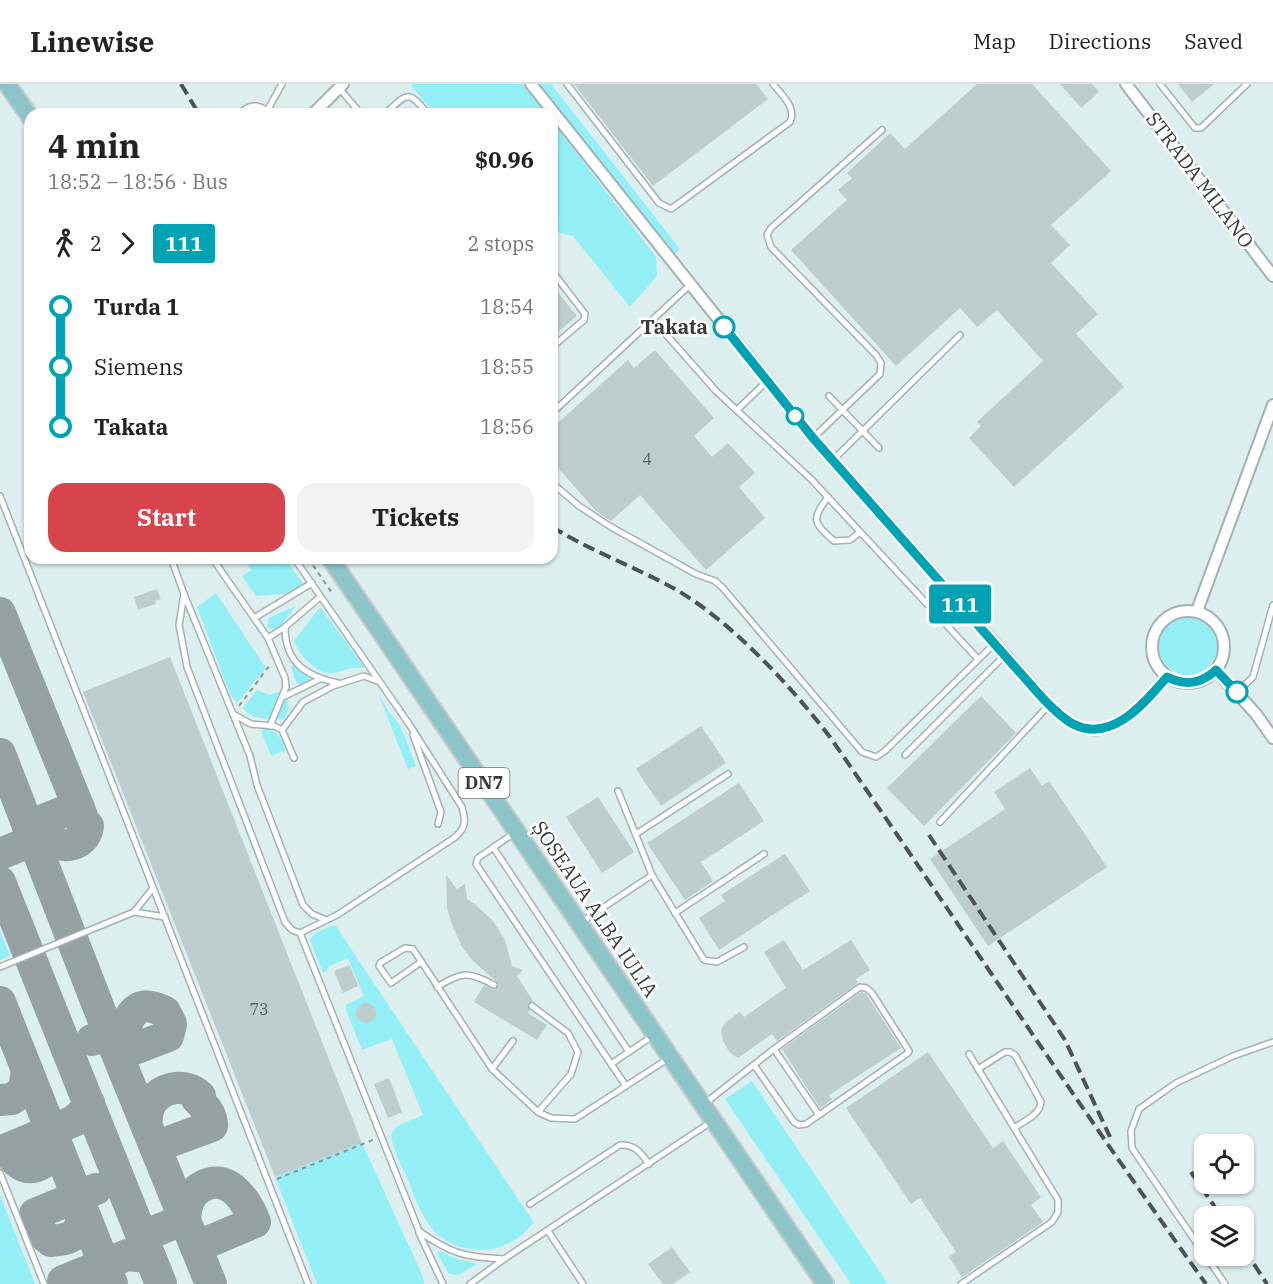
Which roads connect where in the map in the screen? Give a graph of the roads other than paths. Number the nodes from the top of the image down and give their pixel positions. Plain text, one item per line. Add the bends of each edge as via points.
1 (7, 84) edge
2 (282, 84) edge
3 (531, 84) edge
4 (567, 84) edge
5 (773, 84) edge
6 (1126, 84) edge
7 (1160, 84) edge
8 (1247, 84) edge
9 (341, 86) edge
10 (24, 108) edge
11 (248, 108) edge
12 (262, 108) edge
13 (270, 108) edge
14 (319, 108) edge
15 (357, 108) edge
16 (391, 108) edge
17 (423, 108) edge
18 (550, 108) edge
19 (558, 118) edge
20 (882, 130) dead end
21 (1273, 276) edge
22 (558, 279) edge
23 (691, 284) junction
24 (644, 329) junction
25 (960, 334) dead end
26 (558, 342) edge
27 (767, 381) junction
28 (829, 396) dead end
29 (1273, 405) edge
30 (558, 408) edge
31 (737, 410) junction
32 (842, 411) junction
33 (862, 430) junction
34 (813, 438) junction
35 (879, 448) dead end
36 (833, 460) junction
37 (558, 488) edge
38 (0, 496) edge
39 (828, 497) junction
40 (860, 532) junction
41 (24, 557) edge
42 (27, 564) edge
43 (173, 564) edge
44 (216, 564) edge
45 (298, 564) edge
46 (334, 564) edge
47 (312, 583) junction
48 (184, 594) junction
49 (320, 597) junction
50 (1273, 605) edge
51 (1197, 612) junction
52 (254, 618) junction
53 (285, 627) junction
54 (268, 638) junction
55 (994, 644) junction
56 (1005, 656) junction
57 (978, 659) junction
58 (1216, 670) junction
59 (1167, 677) junction
60 (320, 679) junction
61 (378, 681) junction
62 (340, 683) junction
63 (1237, 692) junction
64 (283, 697) junction
65 (1049, 705) junction
66 (232, 712) junction
67 (409, 724) junction
68 (270, 726) junction
69 (282, 730) junction
70 (1273, 738) edge
71 (905, 755) dead end
72 (294, 758) dead end
73 (728, 774) dead end
74 (618, 791) dead end
75 (940, 822) dead end
76 (438, 824) dead end
77 (517, 831) junction
78 (636, 834) junction
79 (493, 847) junction
80 (764, 854) dead end
81 (652, 875) junction
82 (153, 888) junction
83 (134, 912) junction
84 (675, 913) junction
85 (165, 917) junction
86 (326, 920) junction
87 (579, 923) junction
88 (300, 933) junction
89 (744, 947) dead end
90 (421, 962) junction
91 (0, 967) edge
92 (494, 985) dead end
93 (437, 987) junction
94 (532, 1006) dead end
95 (655, 1034) junction
96 (513, 1041) dead end
97 (1273, 1042) edge
98 (774, 1049) junction
99 (629, 1052) junction
100 (969, 1054) dead end
101 (670, 1057) junction
102 (611, 1064) junction
103 (754, 1065) junction
104 (978, 1069) junction
105 (492, 1070) junction
106 (626, 1086) junction
107 (703, 1105) junction
108 (538, 1112) junction
109 (819, 1115) junction
110 (714, 1120) junction
111 (1014, 1128) junction
112 (649, 1164) junction
113 (0, 1173) edge
114 (530, 1204) dead end
115 (419, 1231) junction
116 (548, 1232) junction
117 (1194, 1239) edge
118 (504, 1259) junction
119 (1213, 1266) edge
120 (44, 1284) edge
121 (308, 1284) edge
122 (443, 1284) edge
123 (470, 1284) edge
124 (583, 1284) edge
125 (825, 1284) edge
126 (961, 1284) edge
127 (1225, 1284) edge

1 - 10 main road
2 - 13 lane
3 - 18 street
4 - 5 lane via 659,203 671,209 790,122 792,108
6 - 21 street, STRADA MILANO
7 - 8 lane via 1195,128 1201,128
9 - 14 street
9 - 15 lane
11 - 12 lane
16 - 17 lane via 410,96
19 - 23 street
20 - 32 lane via 767,235 771,247 881,363 880,374
22 - 26 lane via 585,315
23 - 24 lane
23 - 27 street
24 - 30 lane
24 - 31 lane via 663,331
25 - 33 lane
27 - 31 lane
27 - 34 street
28 - 32 lane
29 - 51 street
31 - 39 lane
32 - 33 lane
32 - 34 lane
33 - 35 lane
33 - 36 lane
34 - 36 street
36 - 55 street
37 - 57 lane via 611,527 722,586 862,752 876,757 885,751
38 - 41 lane
39 - 40 lane
39 - 40 lane via 816,512 820,528 834,541 850,540
40 - 57 lane
42 - 82 lane
43 - 48 lane
44 - 52 lane
45 - 47 lane
46 - 77 main road, ȘOSEAUA ALBA IULIA / DN7
47 - 49 lane
47 - 52 lane
48 - 66 lane
48 - 88 lane via 178,625 187,667 285,922
49 - 53 lane
49 - 61 lane
50 - 63 lane via 1253,677
51 - 58 street via 1208,616 1223,636 1224,654
51 - 59 street via 1175,613 1158,626 1151,648 1159,669
52 - 54 lane
53 - 54 lane
53 - 60 lane via 289,651 301,668
54 - 64 lane via 285,678
55 - 56 street
55 - 57 lane
56 - 65 street
56 - 71 lane
58 - 59 street via 1208,678 1187,684
58 - 63 street
59 - 65 street via 1131,714 1103,728 1073,724
60 - 62 lane
60 - 64 lane
61 - 62 lane via 364,676
61 - 67 lane
62 - 69 lane via 303,702
63 - 70 street
64 - 68 lane
65 - 75 lane
66 - 68 lane via 251,724
66 - 86 lane via 303,905
67 - 76 lane via 439,803
67 - 86 lane via 462,807 462,832
68 - 69 lane
69 - 72 lane
73 - 78 lane
74 - 78 lane
77 - 79 lane
77 - 87 main road, ȘOSEAUA ALBA IULIA / DN7
78 - 81 lane
79 - 99 lane
79 - 102 lane via 478,858 479,872
80 - 84 lane
81 - 84 lane
81 - 87 lane
82 - 83 lane
82 - 85 lane
83 - 85 lane
83 - 91 lane
84 - 89 lane via 704,960 717,962
85 - 121 lane
86 - 88 lane
87 - 95 main road, ȘOSEAUA ALBA IULIA / DN7
88 - 115 lane
90 - 90 lane via 391,983 379,966 405,948 413,949
90 - 93 lane
92 - 93 lane via 465,975 455,976
93 - 105 lane
94 - 108 lane via 568,1033 578,1052 571,1074
95 - 99 lane
95 - 101 main road, ȘOSEAUA ALBA IULIA / DN7
96 - 105 lane
97 - 117 lane via 1176,1083 1139,1109 1131,1131 1132,1148
98 - 103 lane
98 - 109 lane
98 - 109 lane via 860,987 872,993 908,1053
99 - 102 lane
100 - 104 lane
101 - 106 lane
101 - 107 main road, ȘOSEAUA ALBA IULIA / DN7
102 - 106 lane
103 - 107 lane
103 - 109 lane via 794,1122 806,1124
104 - 111 lane
104 - 111 lane via 1005,1052 1015,1055 1041,1108
105 - 108 lane
106 - 108 lane via 575,1119 550,1118
107 - 110 main road, ȘOSEAUA ALBA IULIA / DN7
110 - 112 lane
110 - 125 main road, ȘOSEAUA ALBA IULIA / DN7
111 - 126 lane via 1058,1200 1058,1212 1052,1222
112 - 114 lane via 638,1150 620,1145
112 - 116 lane
113 - 120 lane
115 - 118 lane via 468,1257
115 - 122 lane
116 - 118 lane
116 - 124 lane
118 - 123 lane
119 - 127 lane

